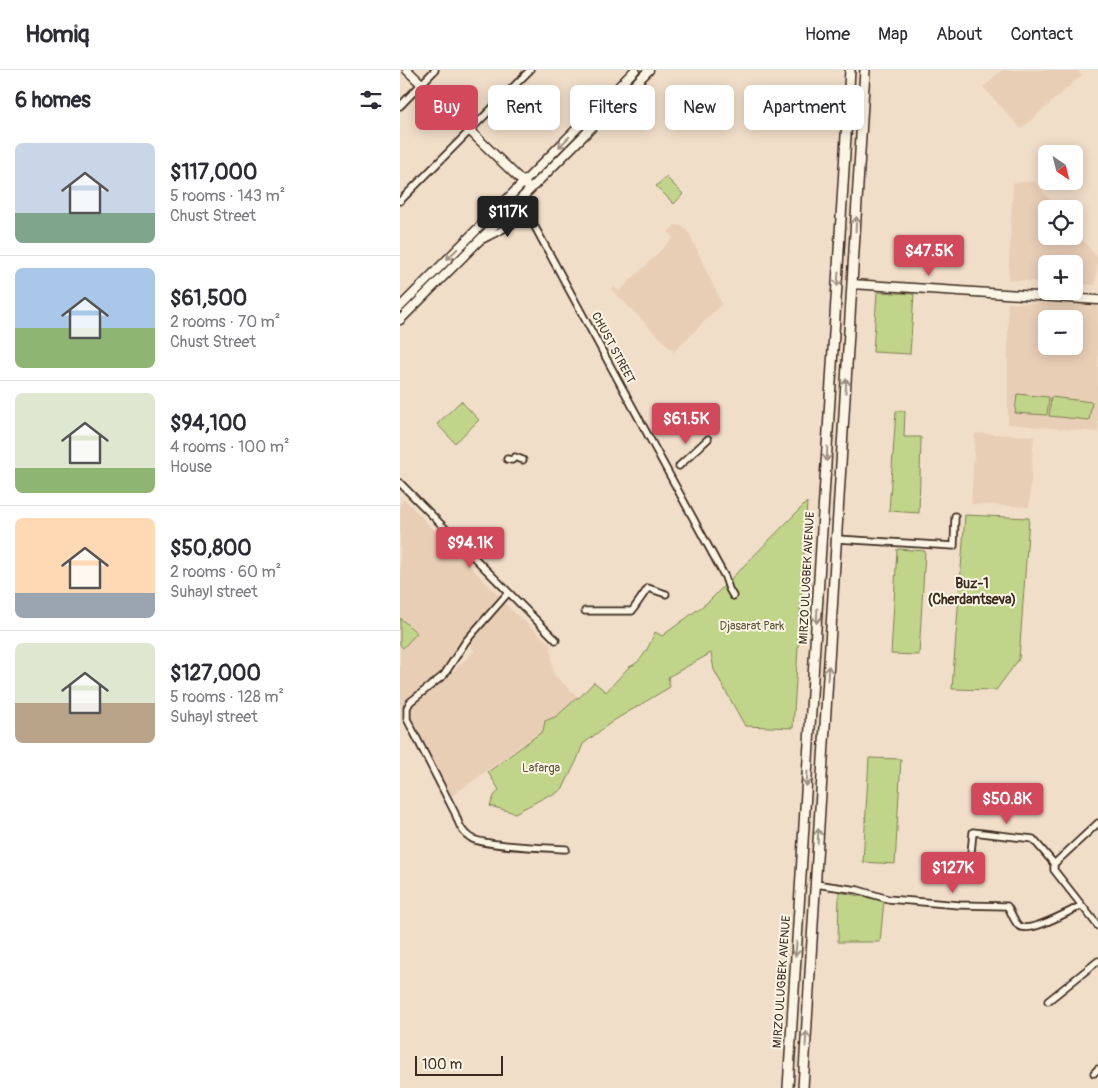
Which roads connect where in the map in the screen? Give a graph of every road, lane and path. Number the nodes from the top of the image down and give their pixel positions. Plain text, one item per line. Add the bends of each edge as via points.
1 (407, 70) edge
2 (435, 70) edge
3 (530, 70) edge
4 (635, 70) edge
5 (649, 70) edge
6 (850, 70) edge
7 (865, 70) edge
8 (422, 84) junction
9 (400, 106) edge
10 (478, 122) edge
11 (470, 130) joint
12 (523, 183) junction
13 (532, 188) junction
14 (524, 196) junction
15 (400, 201) edge
16 (529, 216) junction
17 (478, 242) junction
18 (852, 284) junction
19 (1098, 300) edge
20 (400, 307) edge
21 (400, 320) edge
22 (835, 327) junction
23 (850, 328) junction
24 (708, 439) dead end
25 (507, 459) dead end
26 (523, 460) dead end
27 (679, 466) dead end
28 (400, 483) edge
29 (955, 516) dead end
30 (836, 539) junction
31 (508, 593) junction
32 (666, 594) dead end
33 (733, 596) dead end
34 (585, 611) dead end
35 (556, 640) dead end
36 (1098, 823) edge
37 (566, 849) dead end
38 (970, 853) dead end
39 (1054, 864) junction
40 (815, 884) junction
41 (799, 900) junction
42 (814, 901) junction
43 (1081, 906) junction
44 (1098, 926) edge
45 (1098, 961) edge
46 (1048, 1001) dead end
47 (788, 1088) edge
48 (803, 1088) edge

1 - 8 main road
2 - 8 street
3 - 10 street
4 -> 12 main road
5 - 13 main road
6 -> 22 main road, MIRZO ULUGBEK AVENUE
18 -> 7 main road
8 - 9 street
11 - 12 main road
11 - 15 street
12 - 13 main road
12 - 14 main road
12 -> 20 main road
13 - 14 main road
14 - 16 street, CHUST STREET
14 - 17 main road
16 - 17 street
16 - 33 street, CHUST STREET
17 - 21 main road
18 - 19 main road
18 - 23 main road
22 - 23 main road
22 -> 41 main road, MIRZO ULUGBEK AVENUE
30 -> 23 main road
24 - 27 street
25 - 26 street
28 - 31 street
29 - 30 street via 954,546
40 -> 30 main road
31 - 35 street
31 - 37 street via 466,641 444,675 410,702 407,719 466,835 480,842
32 - 34 street via 648,588 632,612
36 - 39 street
38 - 39 street via 974,832 1034,838
39 - 43 street via 1054,870
40 - 42 main road
40 - 43 street via 858,890 888,899 1007,906 1021,927 1035,927
41 - 42 main road
41 -> 47 main road, MIRZO ULUGBEK AVENUE
48 -> 42 main road
43 - 44 street
45 - 46 street

